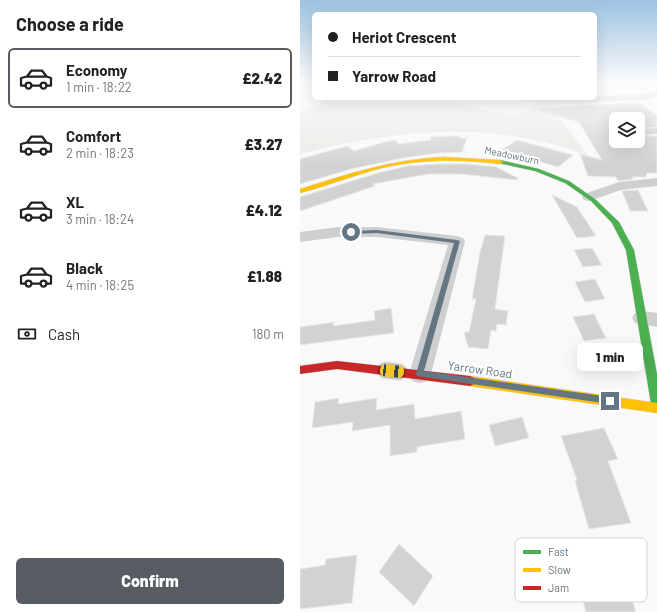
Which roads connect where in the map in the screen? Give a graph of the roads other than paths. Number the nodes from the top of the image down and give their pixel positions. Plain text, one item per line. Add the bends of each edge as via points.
1 (645, 132) edge
2 (657, 132) edge
3 (657, 182) edge
4 (300, 191) edge
5 (590, 197) junction
6 (300, 237) edge
7 (650, 319) edge
8 (300, 370) edge
9 (420, 374) junction
10 (657, 404) edge
11 (657, 408) edge

1 - 2 street
3 - 5 street via 619,186
4 - 5 street, Meadowburn via 393,164 452,158 496,161 525,167 566,182
5 - 7 street, Meadowburn via 613,218 626,241
6 - 9 street via 338,232 377,232 457,241
7 - 10 street, Meadowburn
8 - 9 street, Yarrow Road via 337,365
9 - 11 street, Yarrow Road

